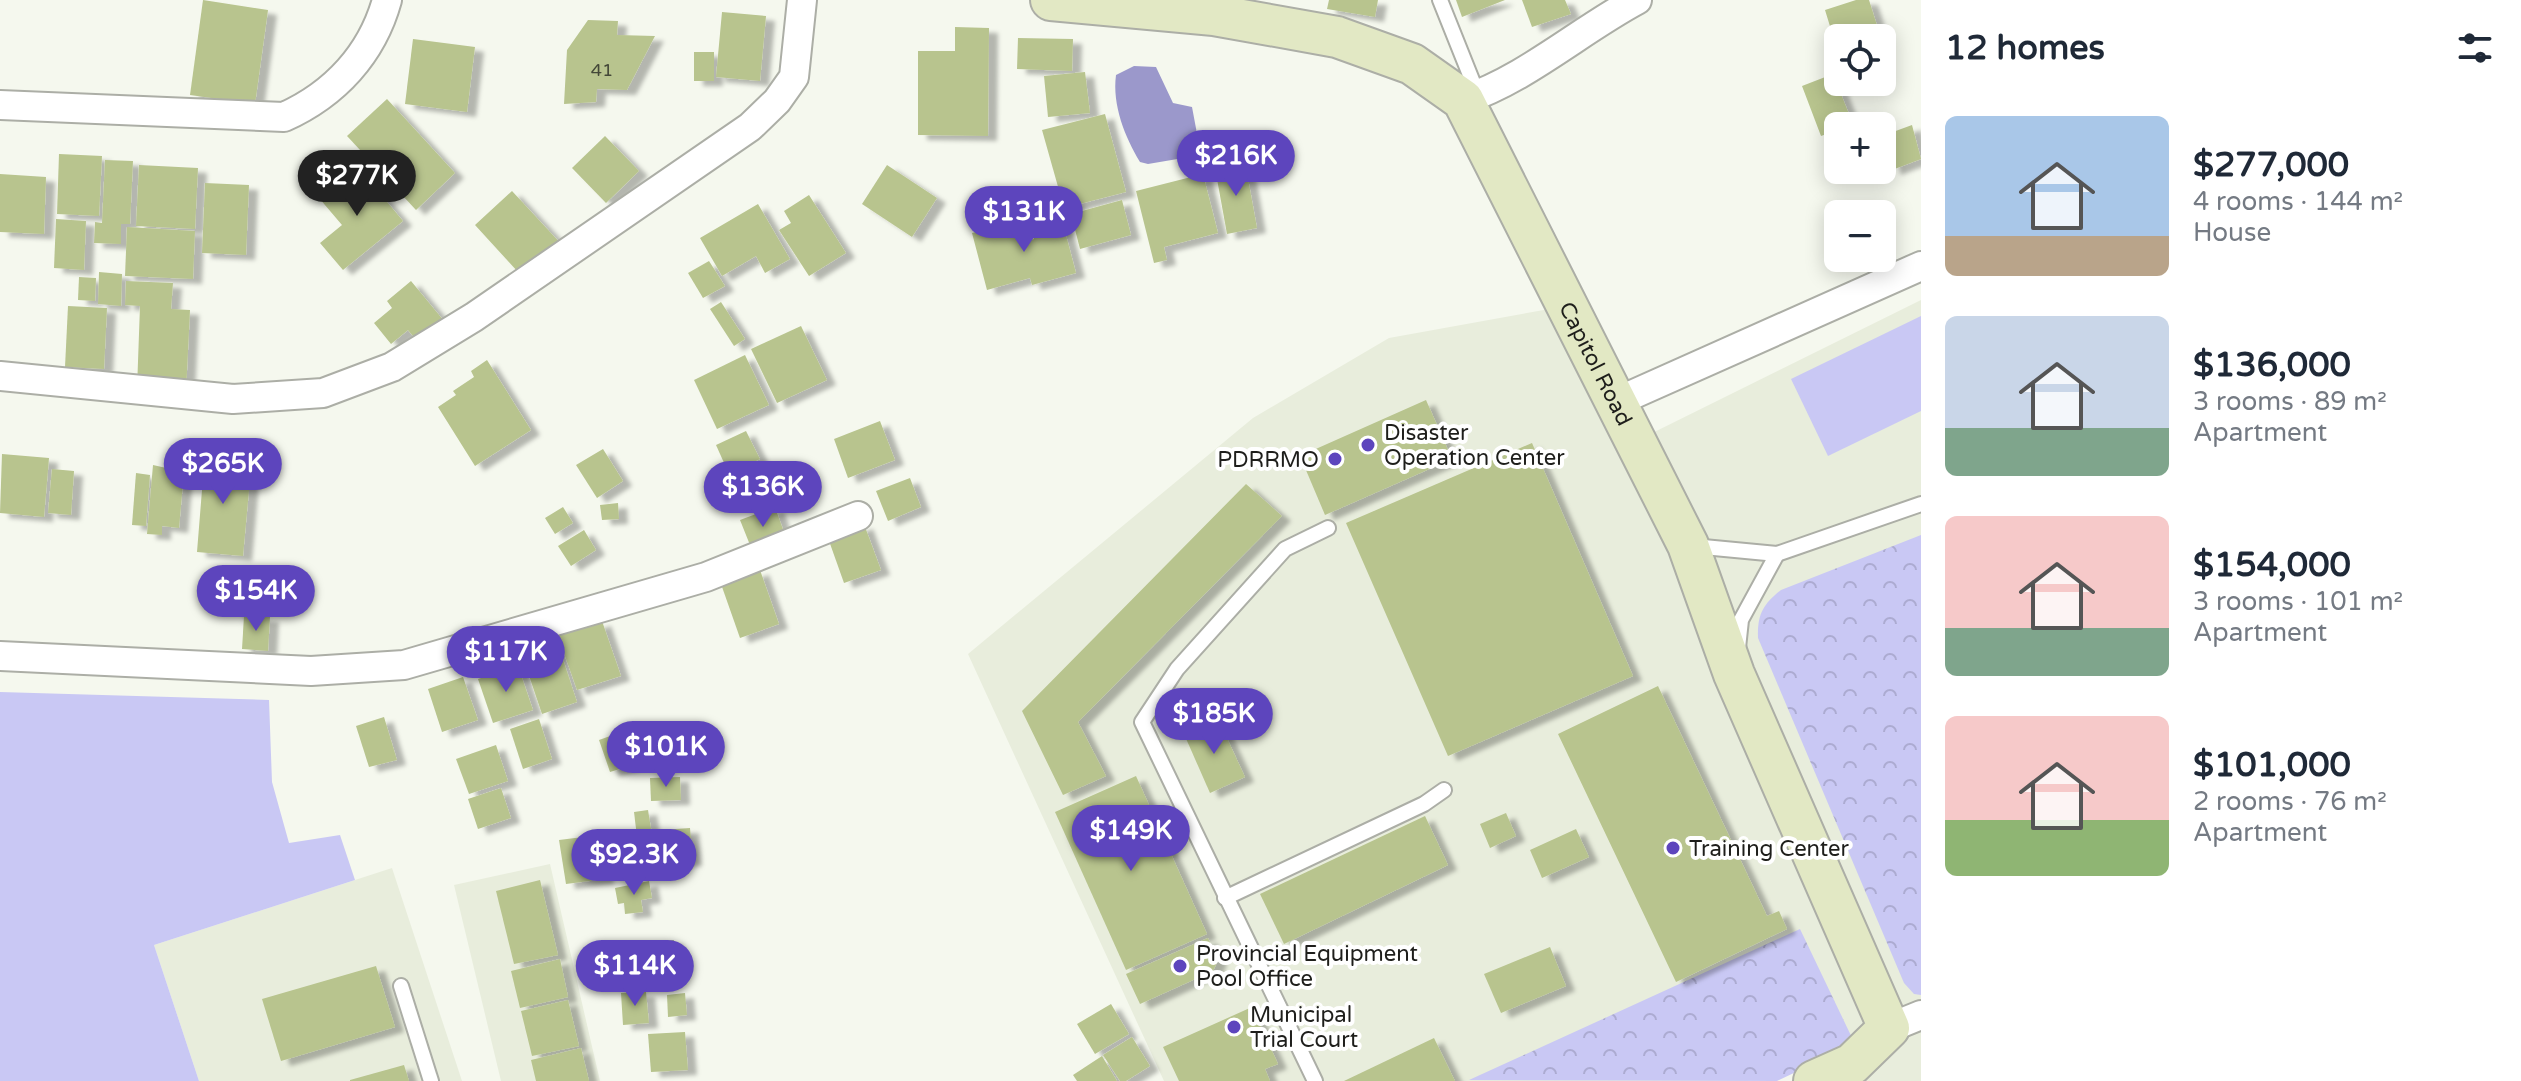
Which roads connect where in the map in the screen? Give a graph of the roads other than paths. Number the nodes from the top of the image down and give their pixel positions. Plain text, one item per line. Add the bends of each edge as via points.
1 (387, 0) edge
2 (802, 0) edge
3 (1051, 0) edge
4 (1440, 0) edge
5 (1637, 0) edge
6 (1470, 98) junction
7 (0, 105) edge
8 (1921, 266) edge
9 (0, 376) edge
10 (1616, 402) junction
11 (1921, 504) edge
12 (858, 516) dead end
13 (1328, 528) dead end
14 (1688, 545) junction
15 (1777, 554) junction
16 (0, 656) edge
17 (1734, 674) junction
18 (1444, 790) dead end
19 (1225, 898) junction
20 (401, 986) dead end
21 (1905, 1021) edge
22 (431, 1081) edge
23 (1315, 1081) edge
24 (1814, 1081) edge

1 - 7 street via 381,22 351,71 315,103 284,117
2 - 9 street via 794,77 750,127 474,317 392,367 323,393 233,399
3 - 6 street, Capitol Road via 1214,15 1337,37 1412,64
4 - 6 lane
5 - 6 street
6 - 10 street, Capitol Road
8 - 10 street
10 - 14 street, Capitol Road
11 - 15 lane
12 - 16 street via 706,577 404,665 311,671
13 - 19 lane via 1285,549 1177,669 1142,722
14 - 15 lane
14 - 17 street, Capitol Road
15 - 17 lane via 1741,620
17 - 21 street, Capitol Road
18 - 19 lane
19 - 23 lane
20 - 22 lane
21 - 24 street via 1852,1064

